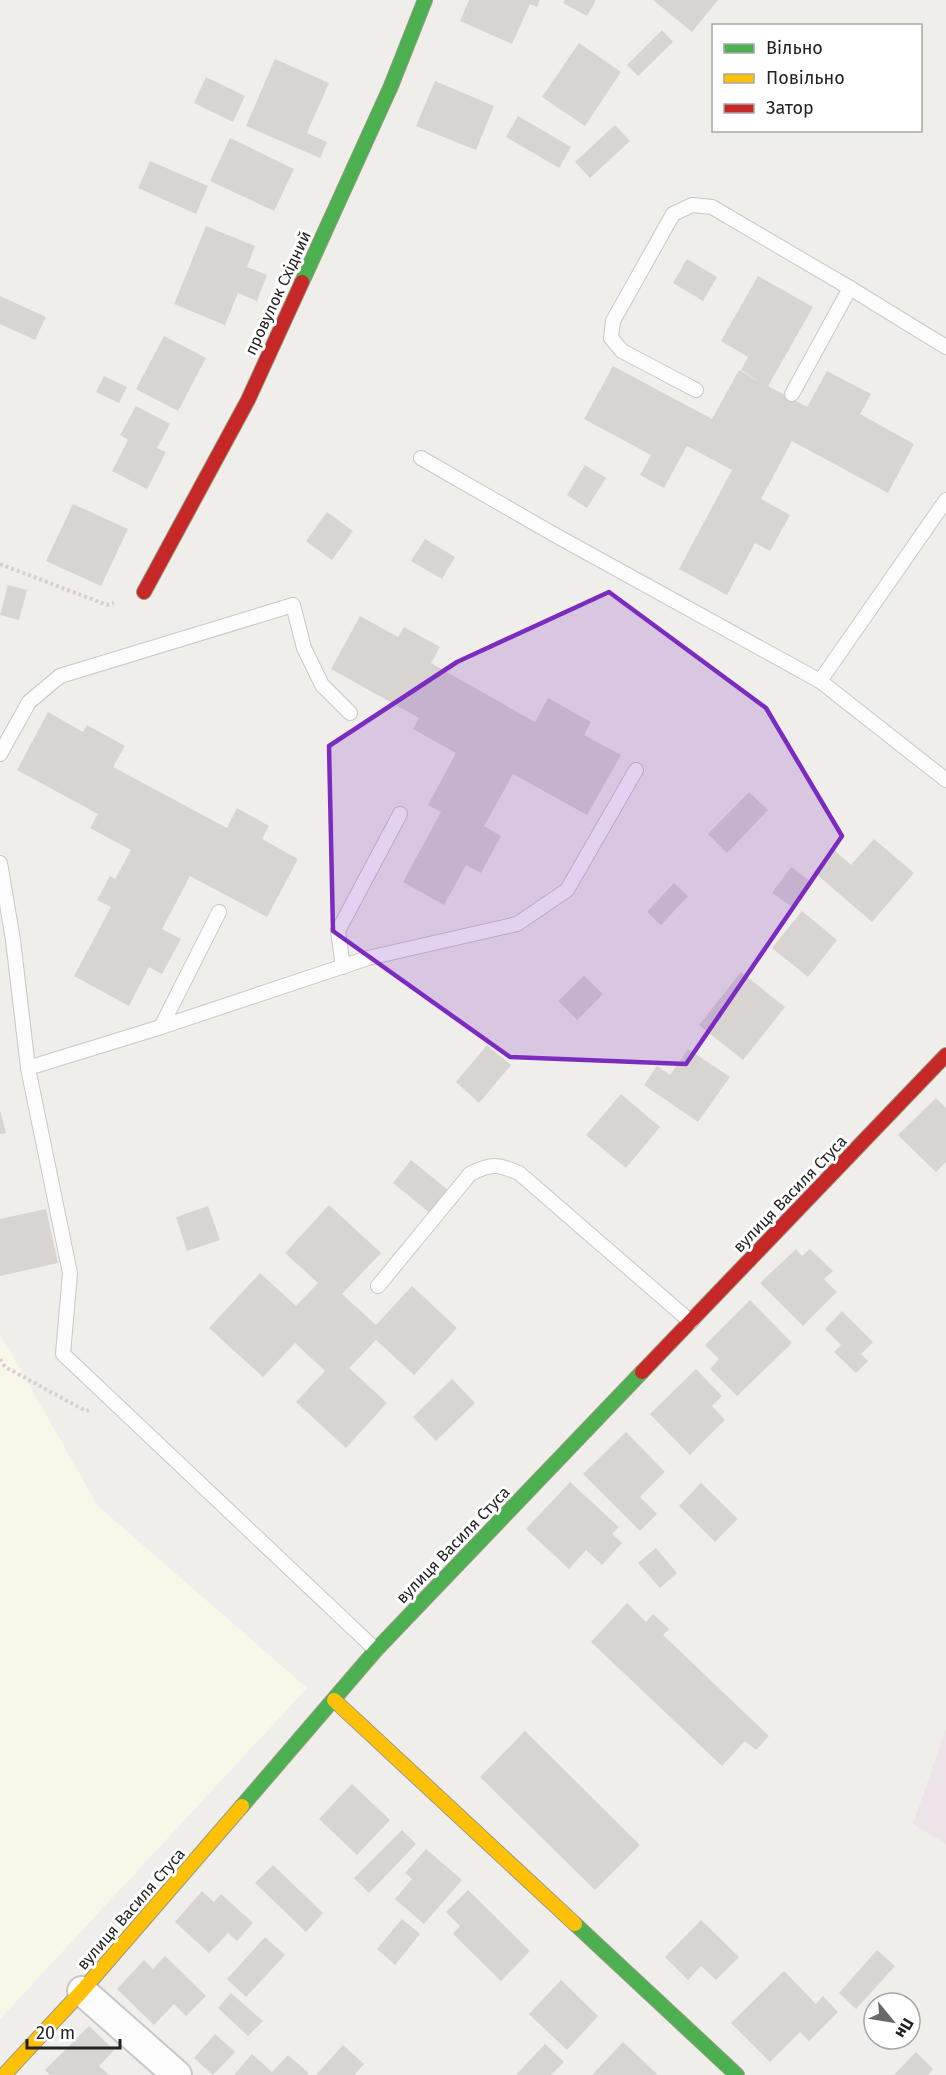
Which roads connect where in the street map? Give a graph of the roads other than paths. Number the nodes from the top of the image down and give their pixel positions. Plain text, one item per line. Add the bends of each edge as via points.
1 (425, 0) edge
2 (850, 288) junction
3 (946, 347) edge
4 (696, 390) dead end
5 (792, 394) dead end
6 (421, 458) dead end
7 (946, 500) edge
8 (144, 592) road end
9 (820, 681) junction
10 (350, 713) dead end
11 (0, 754) edge
12 (636, 770) dead end
13 (946, 780) edge
14 (400, 814) dead end
15 (0, 863) edge
16 (219, 912) dead end
17 (343, 967) junction
18 (161, 1027) junction
19 (946, 1055) edge
20 (28, 1068) junction
21 (378, 1286) dead end
22 (690, 1322) junction
23 (376, 1650) junction
24 (334, 1700) junction
25 (82, 1992) junction
26 (4, 2075) edge
27 (177, 2075) edge
28 (737, 2075) edge

1 - 8 street, провулок Східний via 391,86 248,400
2 - 3 lane
2 - 4 lane via 712,207 692,205 674,214 613,321 611,338 622,351
2 - 5 lane
6 - 9 lane
7 - 9 lane
9 - 13 lane
10 - 11 lane via 322,685 304,648 293,605 60,676 29,702
12 - 17 lane via 567,890 517,924
14 - 17 lane via 338,931
15 - 20 lane
16 - 18 lane
17 - 18 lane
18 - 20 lane
19 - 22 street, вулиця Василя Стуса
20 - 23 lane via 70,1273 63,1354
21 - 22 lane via 470,1174 483,1167 501,1165 519,1173
22 - 23 street, вулиця Василя Стуса
23 - 24 street, вулиця Василя Стуса
24 - 25 street, вулиця Василя Стуса
24 - 28 street
25 - 26 street, вулиця Василя Стуса
25 - 27 street

